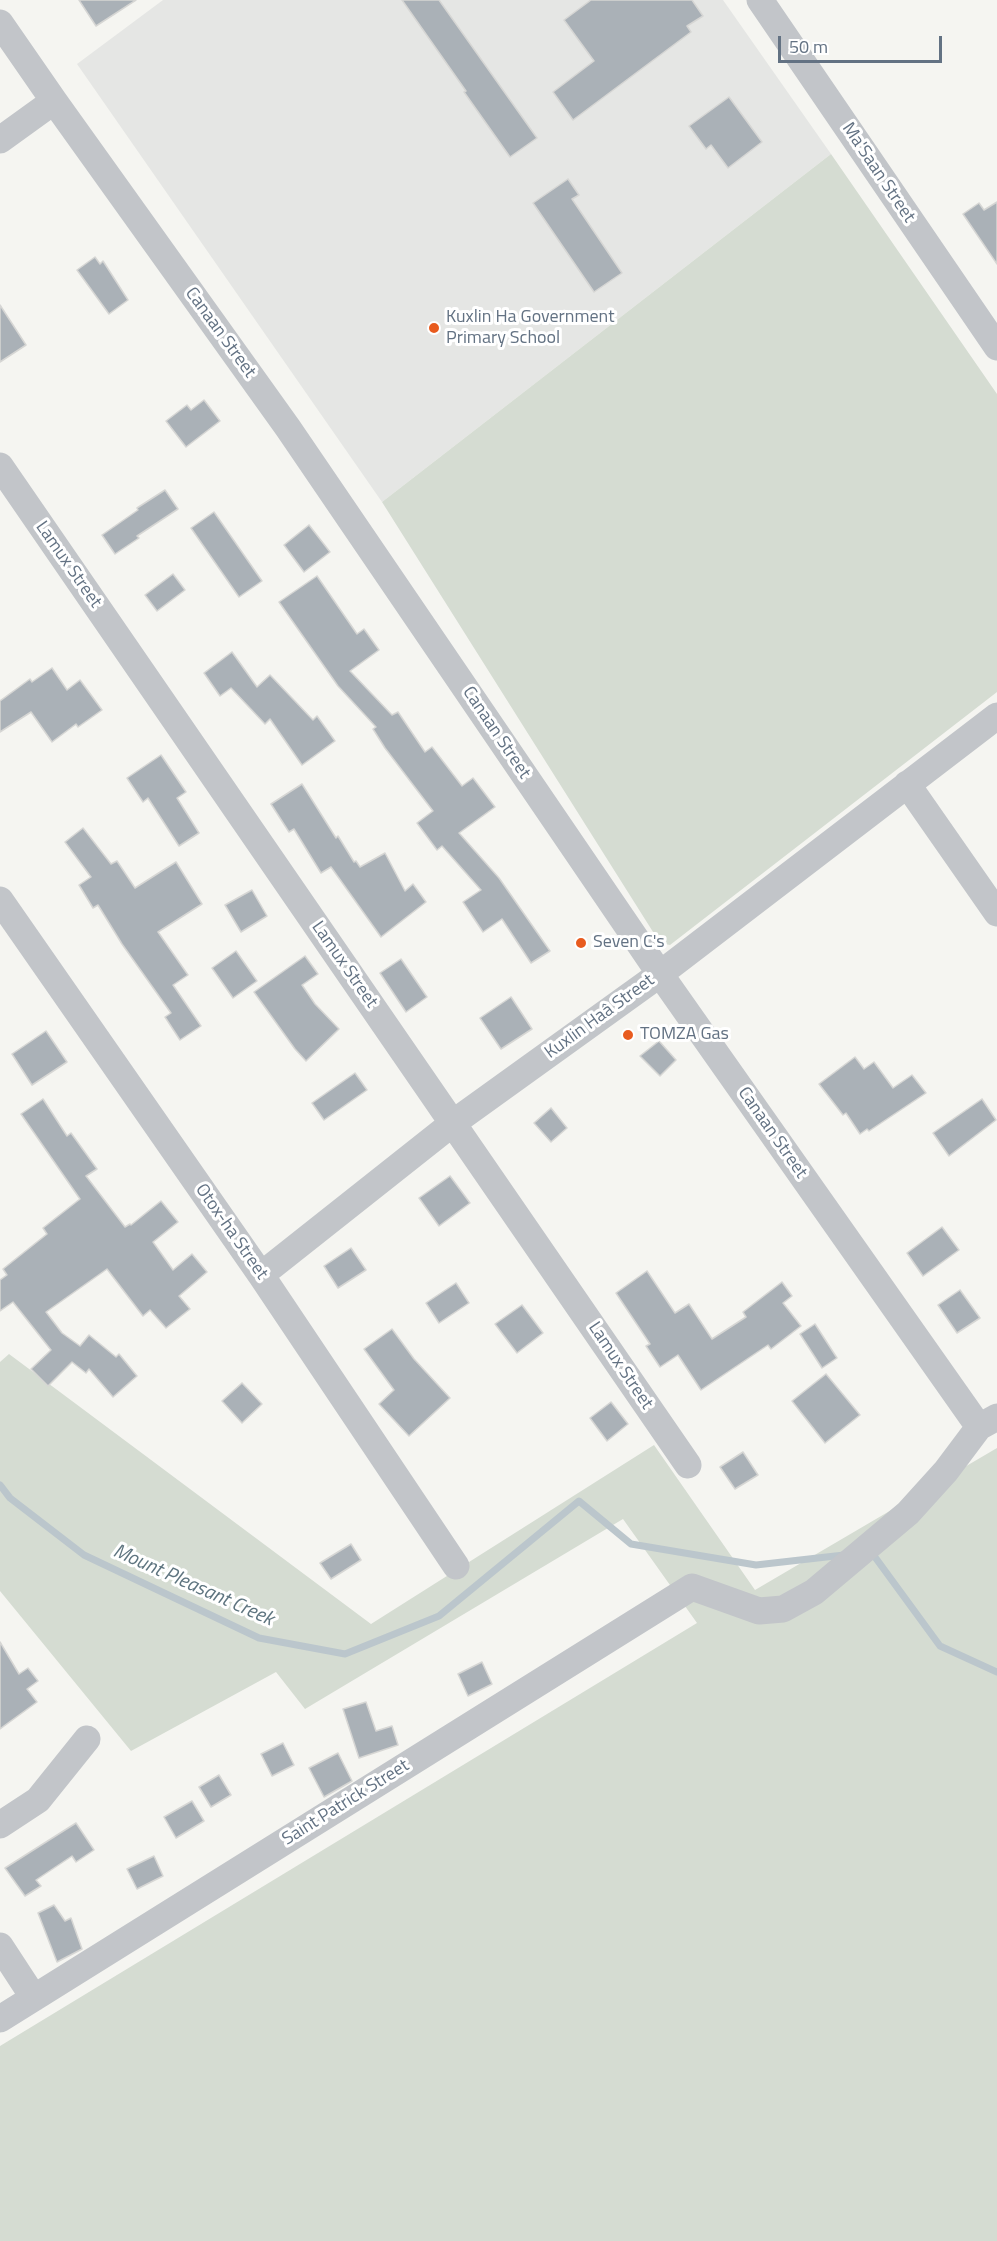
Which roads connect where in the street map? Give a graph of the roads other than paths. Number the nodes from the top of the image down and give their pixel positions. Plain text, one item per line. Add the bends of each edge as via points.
1 (760, 0) edge
2 (0, 23) edge
3 (54, 101) junction
4 (0, 140) edge
5 (997, 347) edge
6 (0, 466) edge
7 (997, 716) edge
8 (907, 784) junction
9 (0, 900) edge
10 (997, 913) edge
11 (660, 974) junction
12 (453, 1123) junction
13 (261, 1275) junction
14 (988, 1422) edge
15 (688, 1465) dead end
16 (456, 1566) dead end
17 (87, 1739) dead end
18 (0, 1825) edge
19 (0, 1946) edge
20 (34, 1998) junction
21 (0, 2019) edge

1 - 5 street, Ma'Saan Street
2 - 3 street, Canaan Street
3 - 4 street
3 - 11 street, Canaan Street via 288,428
6 - 12 street, Lamux Street
7 - 8 street, Kuxlin Haâ Street
8 - 10 street
8 - 11 street, Kuxlin Haâ Street
9 - 13 street, Otox-ha Street
11 - 12 street, Kuxlin Haâ Street
11 - 14 street, Canaan Street
12 - 13 street, Kuxlin Haâ Street
12 - 15 street, Lamux Street
13 - 16 street, Otox-ha Street
14 - 20 street, Saint Patrick Street via 908,1513 814,1592 783,1609 759,1611 692,1587
17 - 18 street via 38,1800
19 - 20 street
20 - 21 street, Saint Patrick Street

